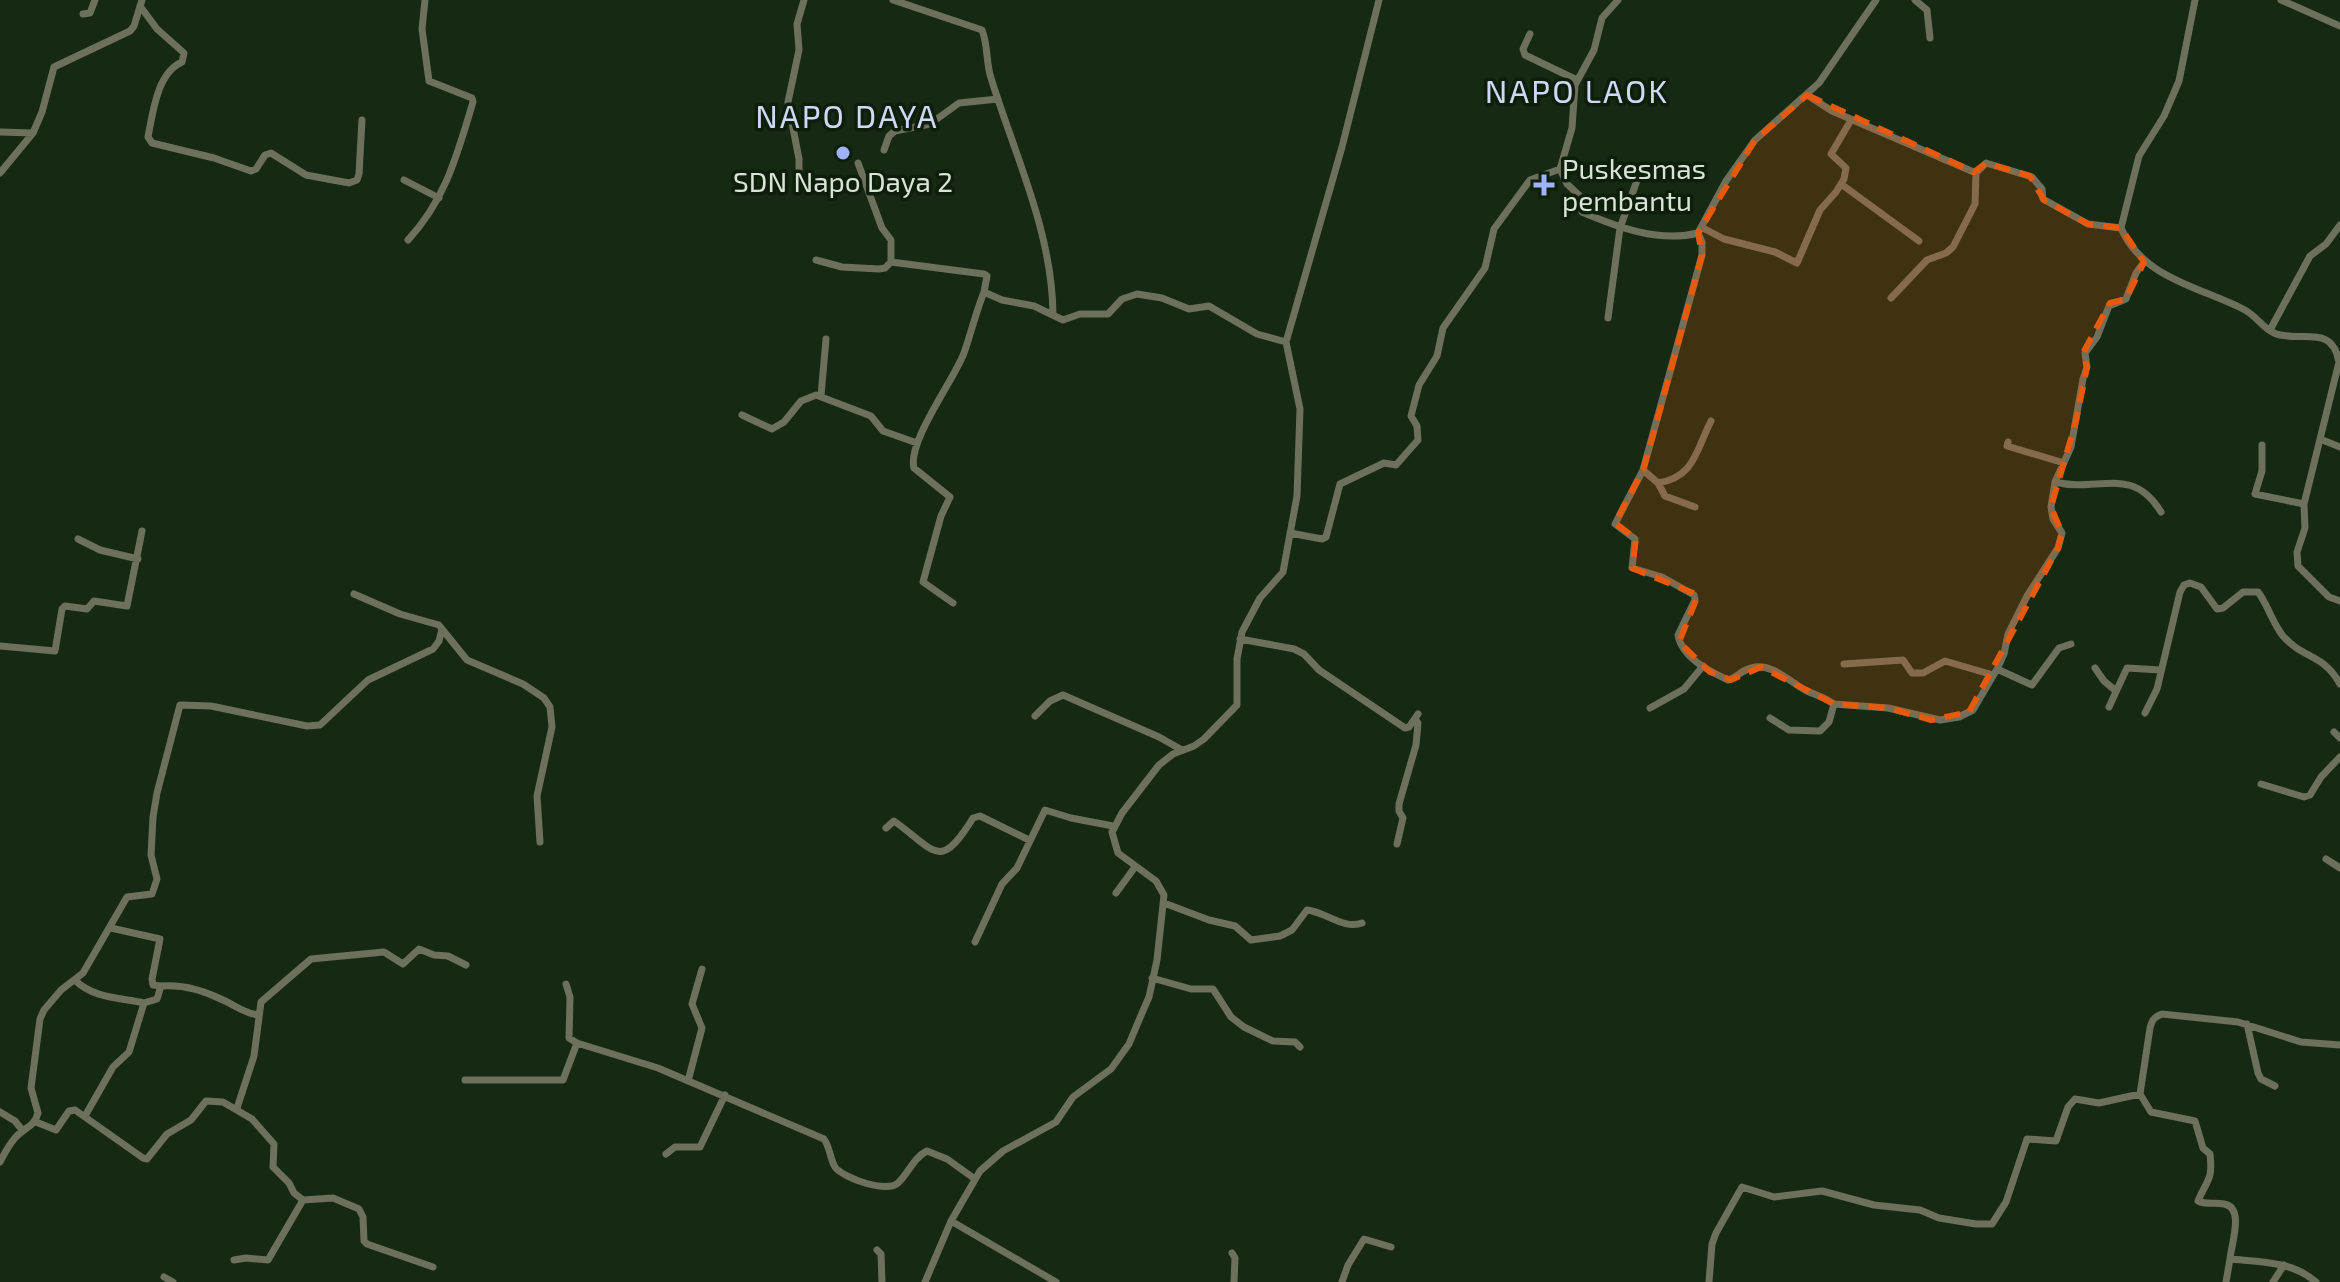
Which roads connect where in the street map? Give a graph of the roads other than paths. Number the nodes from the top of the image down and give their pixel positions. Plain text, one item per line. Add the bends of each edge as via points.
1 (95, 0) edge
2 (425, 0) edge
3 (804, 0) edge
4 (893, 0) edge
5 (1379, 0) edge
6 (1618, 0) edge
7 (1915, 0) edge
8 (2195, 0) edge
9 (2281, 0) edge
10 (1871, 2) edge
11 (141, 3) edge
12 (918, 4) edge
13 (83, 14) dead end
14 (134, 14) dead end
15 (134, 26) junction
16 (2340, 26) edge
17 (1530, 34) dead end
18 (1930, 38) dead end
19 (1577, 80) junction
20 (1807, 95) junction
21 (998, 99) junction
22 (362, 120) dead end
23 (1851, 120) junction
24 (0, 132) edge
25 (33, 133) junction
26 (884, 150) dead end
27 (858, 163) dead end
28 (1560, 169) junction
29 (1640, 172) dead end
30 (0, 173) edge
31 (1976, 173) junction
32 (404, 180) dead end
33 (824, 181) dead end
34 (1841, 184) junction
35 (439, 198) junction
36 (2340, 225) edge
37 (1620, 228) junction
38 (2121, 228) junction
39 (1700, 230) junction
40 (408, 240) dead end
41 (1919, 241) dead end
42 (816, 260) dead end
43 (891, 262) junction
44 (2144, 262) junction
45 (984, 292) junction
46 (1891, 298) dead end
47 (1053, 314) junction
48 (1608, 318) dead end
49 (2270, 330) junction
50 (826, 339) dead end
51 (1286, 342) junction
52 (2339, 362) edge
53 (821, 396) junction
54 (742, 415) dead end
55 (1711, 421) dead end
56 (2320, 439) junction
57 (2008, 442) dead end
58 (917, 443) junction
59 (2262, 445) dead end
60 (2340, 447) edge
61 (2064, 463) junction
62 (1643, 470) junction
63 (2055, 482) junction
64 (1658, 483) junction
65 (2304, 504) junction
66 (1695, 507) dead end
67 (2161, 512) dead end
68 (142, 531) dead end
69 (1290, 533) junction
70 (78, 539) dead end
71 (138, 559) junction
72 (354, 594) dead end
73 (2340, 601) edge
74 (953, 603) dead end
75 (442, 629) junction
76 (1240, 639) junction
77 (2071, 644) dead end
78 (0, 646) edge
79 (1844, 664) dead end
80 (1703, 666) junction
81 (2095, 668) dead end
82 (2160, 670) junction
83 (1995, 672) junction
84 (2340, 684) edge
85 (2116, 691) junction
86 (1834, 704) junction
87 (2109, 707) dead end
88 (1650, 708) dead end
89 (2145, 713) dead end
90 (1035, 716) dead end
91 (1770, 718) dead end
92 (1182, 750) junction
93 (2340, 757) edge
94 (2261, 784) dead end
95 (1113, 826) junction
96 (886, 828) dead end
97 (1029, 840) junction
98 (540, 842) dead end
99 (1397, 844) dead end
100 (2326, 859) dead end
101 (1135, 867) junction
102 (2340, 868) edge
103 (1116, 893) dead end
104 (1164, 903) junction
105 (1362, 923) dead end
106 (111, 928) junction
107 (975, 942) dead end
108 (466, 965) dead end
109 (702, 969) dead end
110 (1152, 978) junction
111 (75, 980) junction
112 (566, 984) dead end
113 (161, 986) junction
114 (144, 1003) junction
115 (258, 1015) junction
116 (2247, 1024) junction
117 (577, 1043) junction
118 (2340, 1045) edge
119 (1300, 1047) dead end
120 (465, 1080) dead end
121 (688, 1081) junction
122 (2275, 1086) dead end
123 (2140, 1094) junction
124 (725, 1095) junction
125 (237, 1108) junction
126 (0, 1112) edge
127 (85, 1116) junction
128 (36, 1122) junction
129 (23, 1131) junction
130 (666, 1154) dead end
131 (0, 1162) edge
132 (977, 1176) junction
133 (303, 1200) junction
134 (951, 1221) junction
135 (1391, 1247) dead end
136 (877, 1250) dead end
137 (1232, 1253) dead end
138 (2230, 1259) junction
139 (234, 1260) dead end
140 (2284, 1265) junction
141 (433, 1267) dead end
142 (164, 1277) dead end
143 (173, 1282) edge
144 (882, 1282) edge
145 (925, 1282) edge
146 (1056, 1282) edge
147 (1234, 1282) edge
148 (1342, 1282) edge
149 (1709, 1282) edge
150 (2226, 1282) edge
151 (2273, 1282) edge
152 (2316, 1282) edge

1 - 13 street via 90,13
2 - 35 street via 422,29 429,81 473,102
3 - 33 street via 788,110 799,180
4 - 12 street
5 - 51 street
6 - 19 street via 1602,18 1594,50
7 - 18 street via 1927,10
8 - 38 street via 2179,81 2139,156
9 - 16 street
10 - 20 street
11 - 15 street
11 - 22 street via 157,29 184,53 182,62 169,69 155,105 148,137 152,143 251,171 271,153 306,175 349,183 359,174
12 - 21 street via 982,30
14 - 15 street
15 - 25 street via 126,35 54,67
17 - 19 street via 1525,55
19 - 28 street via 1571,136
20 - 23 street
20 - 39 street via 1761,133 1726,181
21 - 26 street via 959,103 930,124 893,131
21 - 47 street via 1048,254
23 - 31 street
23 - 34 street via 1831,154 1846,168
24 - 25 street
25 - 30 street
27 - 43 street via 891,240
28 - 37 street via 1581,197 1581,211
28 - 69 street via 1530,180 1494,229 1485,268 1446,324 1437,356 1419,385 1411,414 1418,440 1396,465 1384,463 1340,484 1324,538
29 - 37 street
31 - 38 street via 1986,163 2030,176 2044,200 2088,224
31 - 46 street via 1975,204 1953,247 1927,260
32 - 35 street
34 - 39 street via 1820,210 1796,263
34 - 41 street
35 - 40 street
36 - 49 street via 2310,256
37 - 39 street via 1668,235
37 - 48 street
38 - 44 street
39 - 62 street via 1702,255
42 - 43 street via 879,269
43 - 45 street via 984,274
44 - 49 street via 2249,313
44 - 61 street via 2126,299 2109,306 2097,337 2086,349 2087,370
45 - 47 street
45 - 58 street via 963,356
47 - 51 street via 1063,320 1108,314 1122,299 1147,295 1189,309 1209,306 1257,334
49 - 52 street via 2327,340
50 - 53 street
51 - 69 street via 1300,409 1297,496
52 - 56 street
53 - 54 street via 801,401 772,429
53 - 58 street via 871,416 883,431
55 - 64 street via 1688,469
56 - 60 street
56 - 65 street
57 - 61 street via 2012,450
58 - 74 street via 914,468 950,497 923,582
59 - 65 street via 2255,494
61 - 63 street
62 - 64 street
62 - 80 street via 1615,524 1635,539 1632,568 1694,595 1678,635 1684,651
63 - 67 street via 2129,485 2151,496
63 - 83 street via 2050,514 2061,530 2058,548 2027,596
64 - 66 street via 1665,496
65 - 73 street via 2298,566
68 - 71 street
69 - 76 street via 1283,572 1260,598
70 - 71 street
71 - 78 street via 127,606 94,601 87,609 65,606 55,651
72 - 75 street
75 - 98 street via 467,660 523,684 550,707 552,727 537,796
75 - 106 street via 433,649 368,680 320,725 180,705 153,817 151,855 157,879 152,894 127,897
76 - 92 street via 1235,709 1204,739
76 - 99 street via 1294,649 1405,728 1416,716 1416,745 1399,804 1403,818
77 - 83 street via 2059,648 2032,685
79 - 83 street via 1903,660 1912,673 1920,674 1945,661
80 - 86 street via 1731,680 1750,668 1770,669
80 - 88 street via 1684,689
81 - 85 street
82 - 84 street via 2180,592 2190,583 2201,587 2217,609 2243,592 2258,592 2284,637 2328,665
82 - 85 street via 2129,667
82 - 89 street
83 - 86 street via 1973,710 1959,717 1940,720 1888,708
85 - 87 street
86 - 91 street via 1820,731 1789,730
90 - 92 street via 1063,695
92 - 95 street via 1159,765
93 - 94 street via 2310,795
95 - 97 street via 1045,810
95 - 101 street via 1118,853
96 - 97 street via 894,821 942,852 951,849 980,816
97 - 107 street
100 - 102 street
101 - 103 street
101 - 104 street via 1160,885
104 - 105 street via 1235,926 1251,940 1292,930 1307,910 1351,926
104 - 110 street
106 - 111 street
106 - 113 street via 160,939 152,982
108 - 115 street via 419,949 401,964 384,952 311,959 263,998
109 - 121 street via 692,1004 702,1028
110 - 119 street via 1213,989 1244,1027
110 - 132 street via 1129,1044 1111,1069 1073,1097 1056,1122 1003,1151
111 - 114 street via 103,995
111 - 128 street via 40,1019 31,1088
112 - 117 street via 569,1038
113 - 114 street via 157,999
113 - 115 street via 188,987
114 - 127 street via 129,1052 113,1067
115 - 125 street via 254,1056
116 - 118 street via 2301,1042
116 - 122 street via 2258,1073
116 - 123 street via 2162,1014 2154,1018
117 - 120 street via 563,1080
117 - 121 street
121 - 124 street
123 - 138 street via 2151,1112 2195,1121 2212,1166 2199,1202 2225,1204 2234,1211
123 - 149 street via 2099,1103 2075,1099 2056,1141 2027,1139 2006,1202 1992,1224 1939,1218 1822,1191 1774,1197 1742,1187 1712,1244
124 - 130 street via 700,1147 675,1147
124 - 132 street via 824,1139 836,1168 864,1183 893,1187 927,1151
125 - 127 street via 206,1101 147,1159
125 - 133 street via 271,1138 273,1167
126 - 129 street
127 - 128 street via 71,1110 56,1130
128 - 129 street
129 - 131 street
132 - 134 street
133 - 139 street via 268,1260
133 - 141 street via 333,1198 359,1209 367,1244
134 - 145 street
134 - 146 street
135 - 148 street via 1364,1239
136 - 144 street
137 - 147 street
138 - 140 street
138 - 150 street
140 - 151 street
140 - 152 street
142 - 143 street

